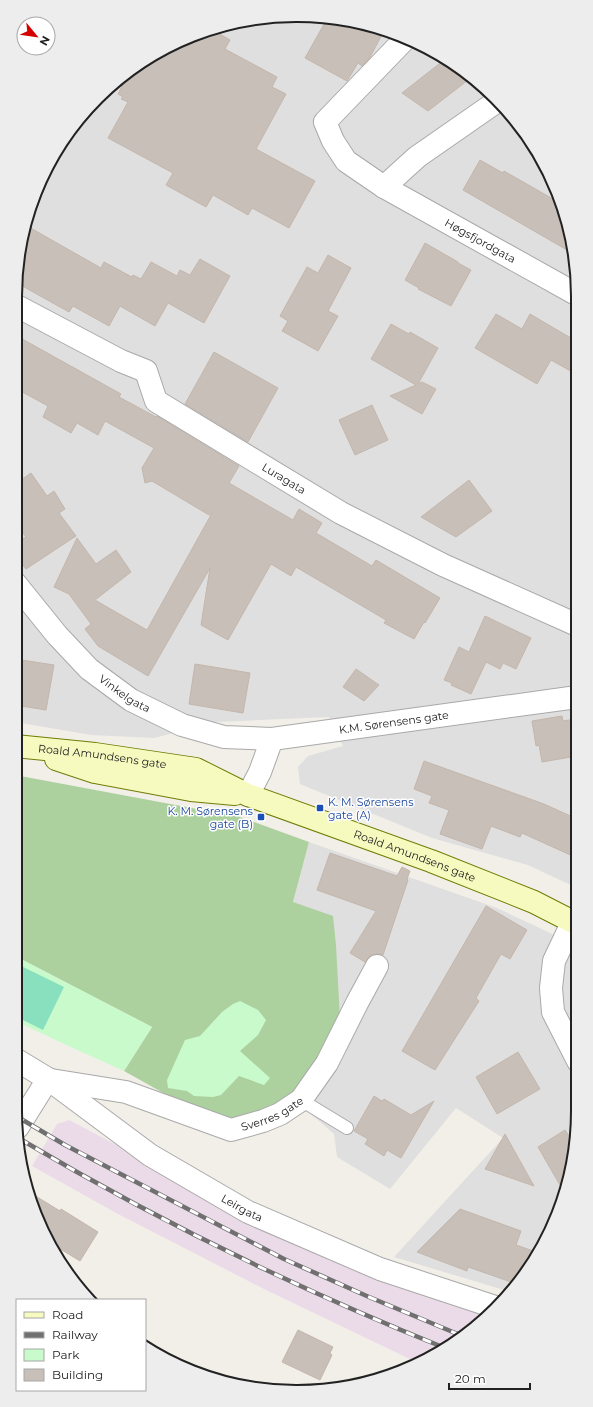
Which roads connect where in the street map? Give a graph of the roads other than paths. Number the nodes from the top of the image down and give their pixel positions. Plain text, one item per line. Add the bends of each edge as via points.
1 (401, 43) edge
2 (493, 104) edge
3 (384, 187) junction
4 (571, 291) edge
5 (22, 309) edge
6 (22, 592) edge
7 (571, 622) edge
8 (571, 698) edge
9 (272, 739) junction
10 (22, 748) edge
11 (248, 795) junction
12 (571, 920) edge
13 (571, 929) edge
14 (377, 966) dead end
15 (571, 1047) edge
16 (22, 1063) edge
17 (48, 1079) junction
18 (300, 1100) junction
19 (23, 1120) edge
20 (347, 1128) dead end
21 (490, 1305) edge

1 - 3 street, Høgsfjordgata via 325,122 346,161
2 - 3 street via 417,157
3 - 4 street, Høgsfjordgata
5 - 7 street, Luragata via 121,361 146,371 156,401 341,513 443,565
6 - 9 street, Vinkelgata via 89,669 131,700 182,725 224,737
8 - 9 street, K.M. Sørensens gate
9 - 11 street
10 - 11 street, Roald Amundsens gate via 95,772 191,790
11 - 12 street, Roald Amundsens gate via 430,861 534,902
13 - 15 street via 554,961 551,988 553,1012
14 - 18 street, Sverres gate via 327,1064
16 - 17 street, Leirgata
17 - 18 street, Sverres gate via 126,1092 231,1130 280,1114
17 - 19 street
17 - 21 street, Leirgata via 150,1155 248,1212 380,1268
18 - 20 lane

